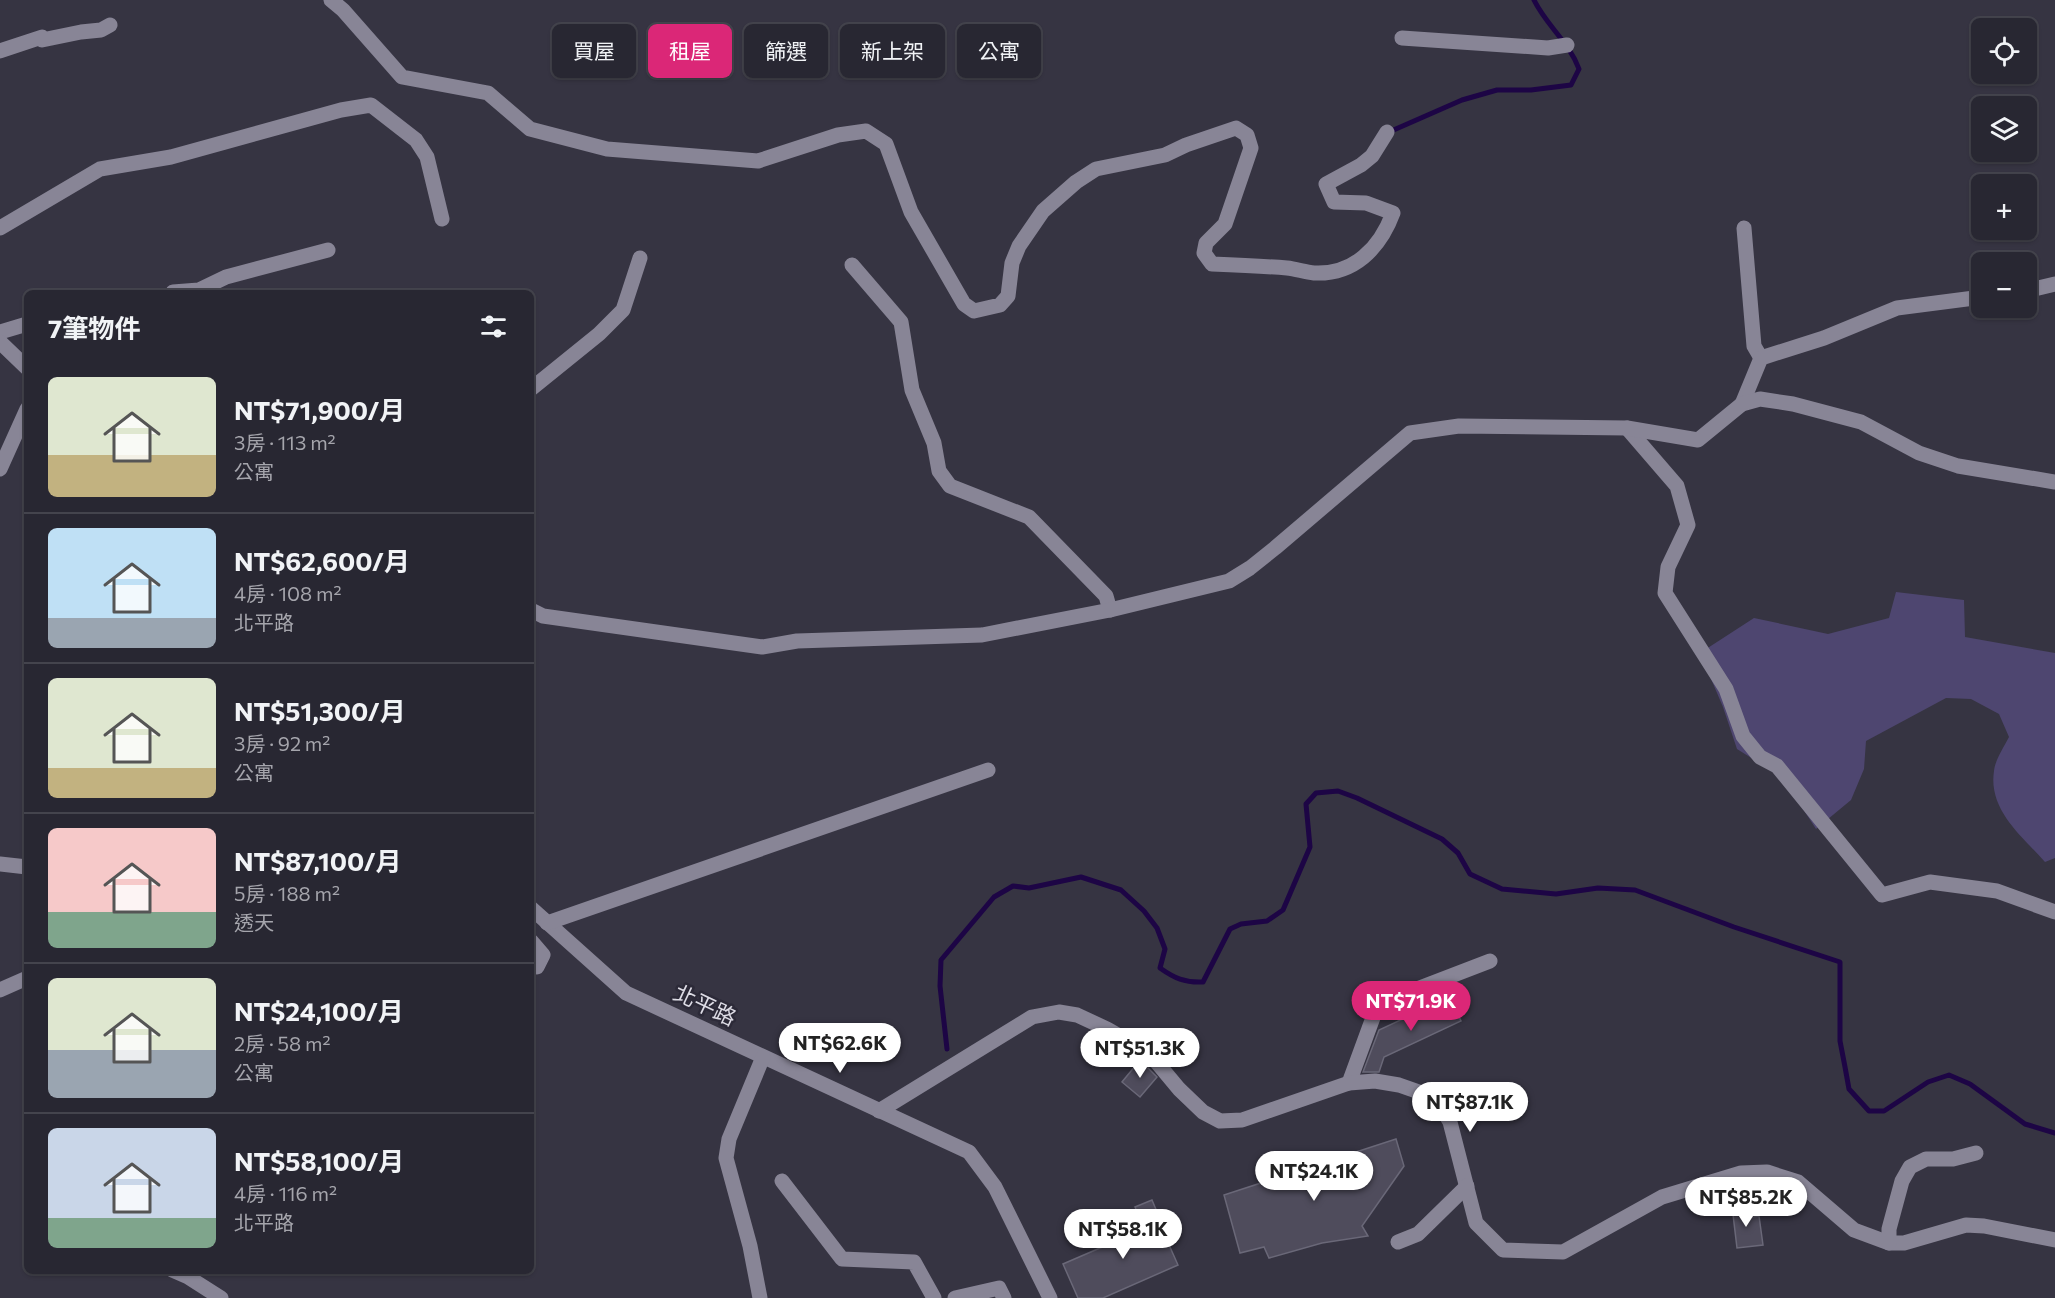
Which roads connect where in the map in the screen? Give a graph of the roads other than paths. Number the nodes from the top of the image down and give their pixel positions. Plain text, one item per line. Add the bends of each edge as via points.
1 (331, 0) edge
2 (110, 25) dead end
3 (1402, 38) dead end
4 (1567, 45) dead end
5 (0, 51) edge
6 (1388, 132) dead end
7 (442, 219) dead end
8 (0, 228) edge
9 (1744, 228) dead end
10 (328, 250) dead end
11 (640, 258) dead end
12 (852, 265) dead end
13 (2055, 284) edge
14 (2037, 288) edge
15 (199, 290) edge
16 (1971, 298) edge
17 (24, 325) edge
18 (0, 332) edge
19 (0, 342) edge
20 (1761, 358) junction
21 (24, 365) edge
22 (534, 387) edge
23 (1742, 404) junction
24 (24, 416) edge
25 (1627, 428) junction
26 (0, 468) edge
27 (2055, 482) edge
28 (1110, 610) junction
29 (534, 612) edge
30 (988, 770) dead end
31 (0, 864) edge
32 (24, 867) edge
33 (534, 911) edge
34 (2055, 912) edge
35 (547, 923) junction
36 (534, 944) edge
37 (1490, 961) dead end
38 (534, 964) edge
39 (24, 979) edge
40 (0, 990) edge
41 (763, 1057) junction
42 (1350, 1083) junction
43 (879, 1111) junction
44 (1976, 1153) dead end
45 (782, 1181) dead end
46 (1467, 1186) junction
47 (2055, 1240) edge
48 (1398, 1242) dead end
49 (1889, 1243) junction
50 (181, 1274) edge
51 (221, 1298) edge
52 (760, 1298) edge
53 (934, 1298) edge
54 (955, 1298) edge
55 (1004, 1298) edge
56 (1050, 1298) edge

1 - 6 street via 402,77 488,93 530,129 607,149 758,161 838,135 866,131 886,144 911,212 964,304 974,311 1000,305 1008,296 1012,263 1019,246 1043,211 1076,182 1096,169 1165,155 1236,128 1247,135 1251,148 1225,224 1206,243 1204,253 1212,264 1315,273 1340,271 1371,252 1393,213 1366,203 1334,202 1326,184 1372,156
2 - 5 street via 101,30 42,37
3 - 4 street via 1548,48
7 - 8 street via 427,157 416,140 371,105 171,157 100,169
9 - 20 street via 1754,346
10 - 15 street via 226,276
11 - 22 street via 623,310
12 - 28 street via 901,322 912,390 934,443 939,471 950,486 1029,517 1106,596
13 - 14 street
16 - 20 street via 1897,308
17 - 18 street
19 - 21 street
20 - 23 street
23 - 25 street via 1698,440
23 - 27 street via 1760,399 1794,404 1861,422 1919,453 1958,466
24 - 26 street
25 - 28 street via 1459,426 1410,433 1267,555 1229,581
25 - 34 street via 1677,486 1688,525 1668,567 1665,593 1726,690 1743,736 1760,757 1777,766 1882,895 1930,882 1997,891
28 - 29 street via 982,635 797,641 762,647 543,616
30 - 35 street
31 - 32 street
33 - 35 street, 北平路
35 - 41 street, 北平路 via 626,993
36 - 38 street via 543,955 537,967
37 - 42 street via 1378,1004
39 - 40 street
41 - 43 street, 北平路
41 - 52 street via 729,1138 726,1158
42 - 43 street via 1242,1120 1220,1121 1203,1112 1149,1053 1077,1015 1059,1012 1032,1017
42 - 46 street via 1400,1085 1438,1102 1450,1122
43 - 56 street, 北平路 via 969,1152 995,1187
44 - 49 street via 1953,1159 1926,1159 1910,1167 1902,1181
45 - 53 street via 842,1259 914,1262
46 - 48 street via 1418,1234
46 - 49 street via 1476,1223 1503,1250 1563,1252 1662,1197 1741,1173 1767,1172 1798,1182 1854,1230
47 - 49 street via 1966,1225
50 - 51 street
54 - 55 street via 999,1288

